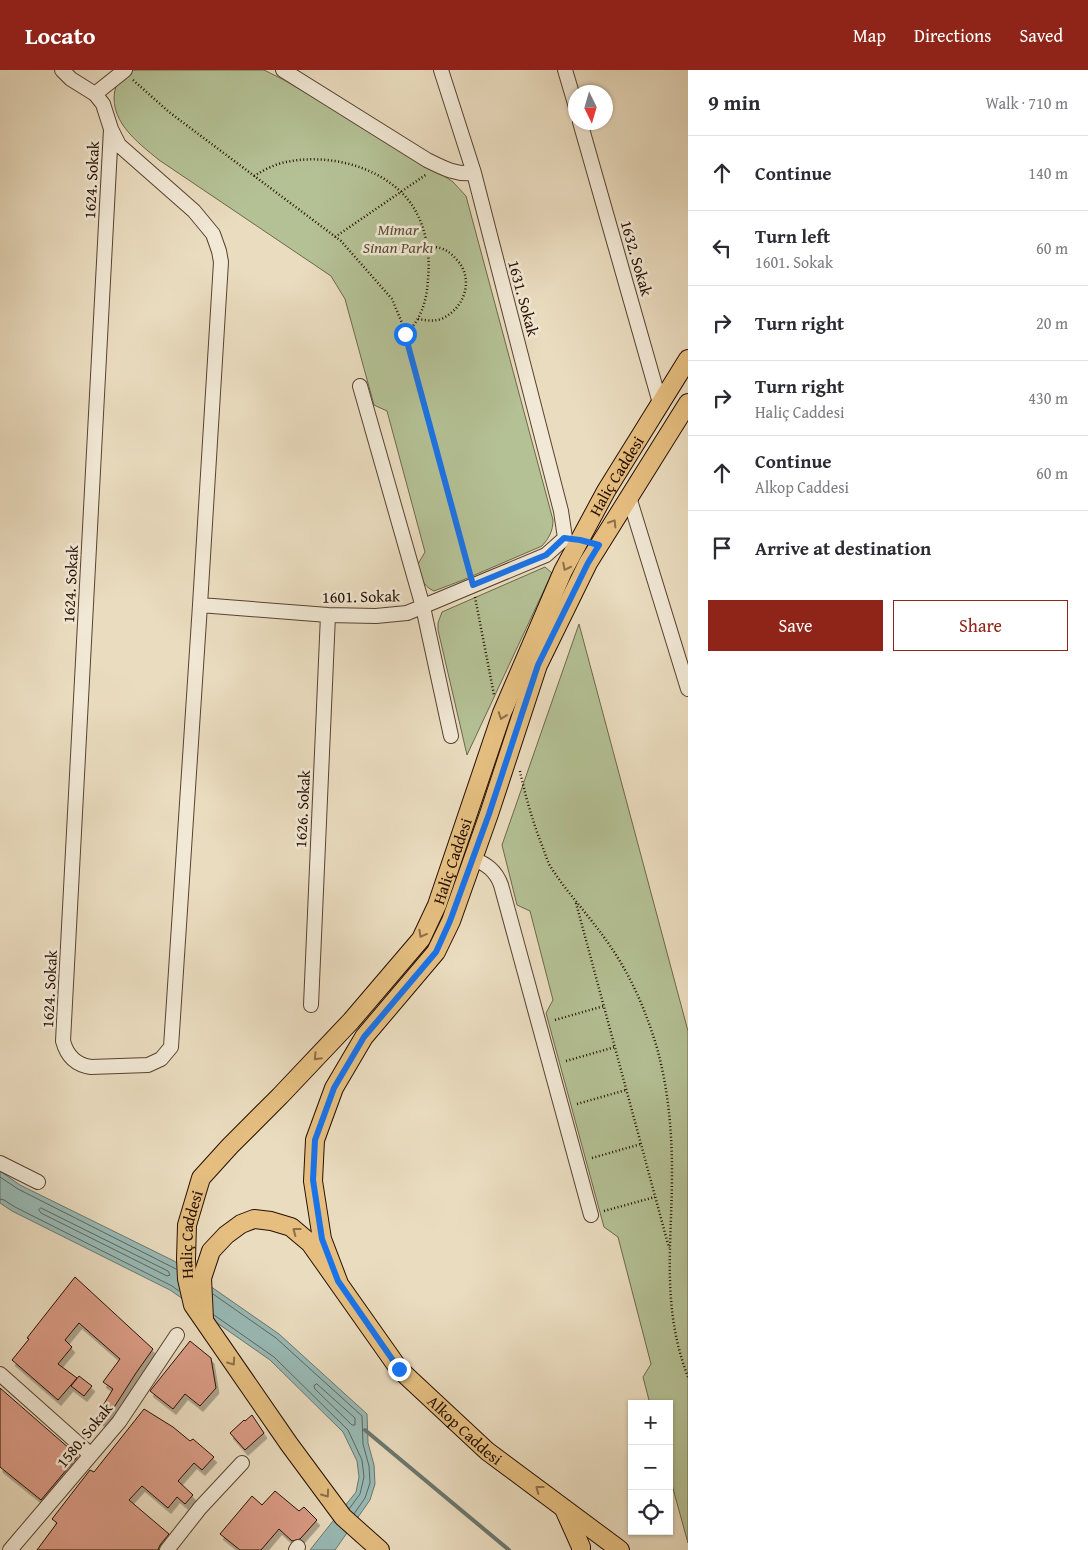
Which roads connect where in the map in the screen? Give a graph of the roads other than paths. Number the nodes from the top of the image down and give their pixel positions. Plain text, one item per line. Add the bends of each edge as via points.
1 (62, 70) edge
2 (124, 70) edge
3 (283, 70) edge
4 (441, 70) edge
5 (565, 70) edge
6 (569, 85) edge
7 (95, 94) junction
8 (111, 130) junction
9 (582, 130) edge
10 (474, 173) junction
11 (688, 359) edge
12 (360, 386) dead end
13 (660, 403) junction
14 (688, 403) edge
15 (629, 497) junction
16 (572, 539) junction
17 (599, 545) junction
18 (200, 605) junction
19 (423, 607) junction
20 (328, 615) junction
21 (688, 689) edge
22 (451, 736) dead end
23 (473, 859) junction
24 (311, 1005) dead end
25 (0, 1163) edge
26 (38, 1182) dead end
27 (591, 1215) road end
28 (338, 1281) junction
29 (204, 1322) junction
30 (177, 1335) dead end
31 (0, 1374) edge
32 (91, 1455) junction
33 (242, 1463) dead end
34 (564, 1508) junction
35 (10, 1550) edge
36 (166, 1550) edge
37 (380, 1550) edge
38 (581, 1550) edge
39 (620, 1550) edge

1 - 7 street
2 - 7 street
3 - 10 street via 439,166 458,173
4 - 10 street, 1631. Sokak
5 - 6 street
7 - 8 street via 103,104
8 - 18 street via 119,146 194,211 213,234 219,251 221,262
8 - 18 street, 1624. Sokak via 63,1041 74,1060 85,1066 148,1065 161,1059 171,1047
9 - 13 street, 1632. Sokak
10 - 16 street, 1631. Sokak via 562,512
11 - 13 main road, Haliç Caddesi
12 - 19 street
13 - 16 main road, Haliç Caddesi
14 - 15 main road, Haliç Caddesi
17 -> 15 main road, Haliç Caddesi
15 - 21 street
16 - 17 main road
16 - 19 street, 1601. Sokak via 546,555
16 -> 29 main road, Haliç Caddesi via 563,571 506,705 437,905 421,938 351,1021 201,1178 188,1225 186,1259 192,1305
17 - 23 main road, Haliç Caddesi via 538,665
18 - 20 street, 1601. Sokak
19 - 20 street, 1601. Sokak via 393,615
19 - 22 street
20 - 24 street, 1626. Sokak
23 - 27 street via 489,867 501,885
23 - 28 main road, Haliç Caddesi via 436,952 364,1037 334,1088 315,1140 313,1180 322,1239
25 - 26 street
28 -> 29 main road via 310,1243 291,1227 254,1219 226,1235 211,1251 202,1278
34 -> 28 main road, Alkop Caddesi via 487,1451 399,1369
29 -> 37 main road via 343,1518
30 - 32 street, 1580. Sokak via 119,1422
31 - 32 street
32 - 35 street, 1580. Sokak
33 - 36 street
34 - 38 main road
34 - 39 main road, Alkop Caddesi

